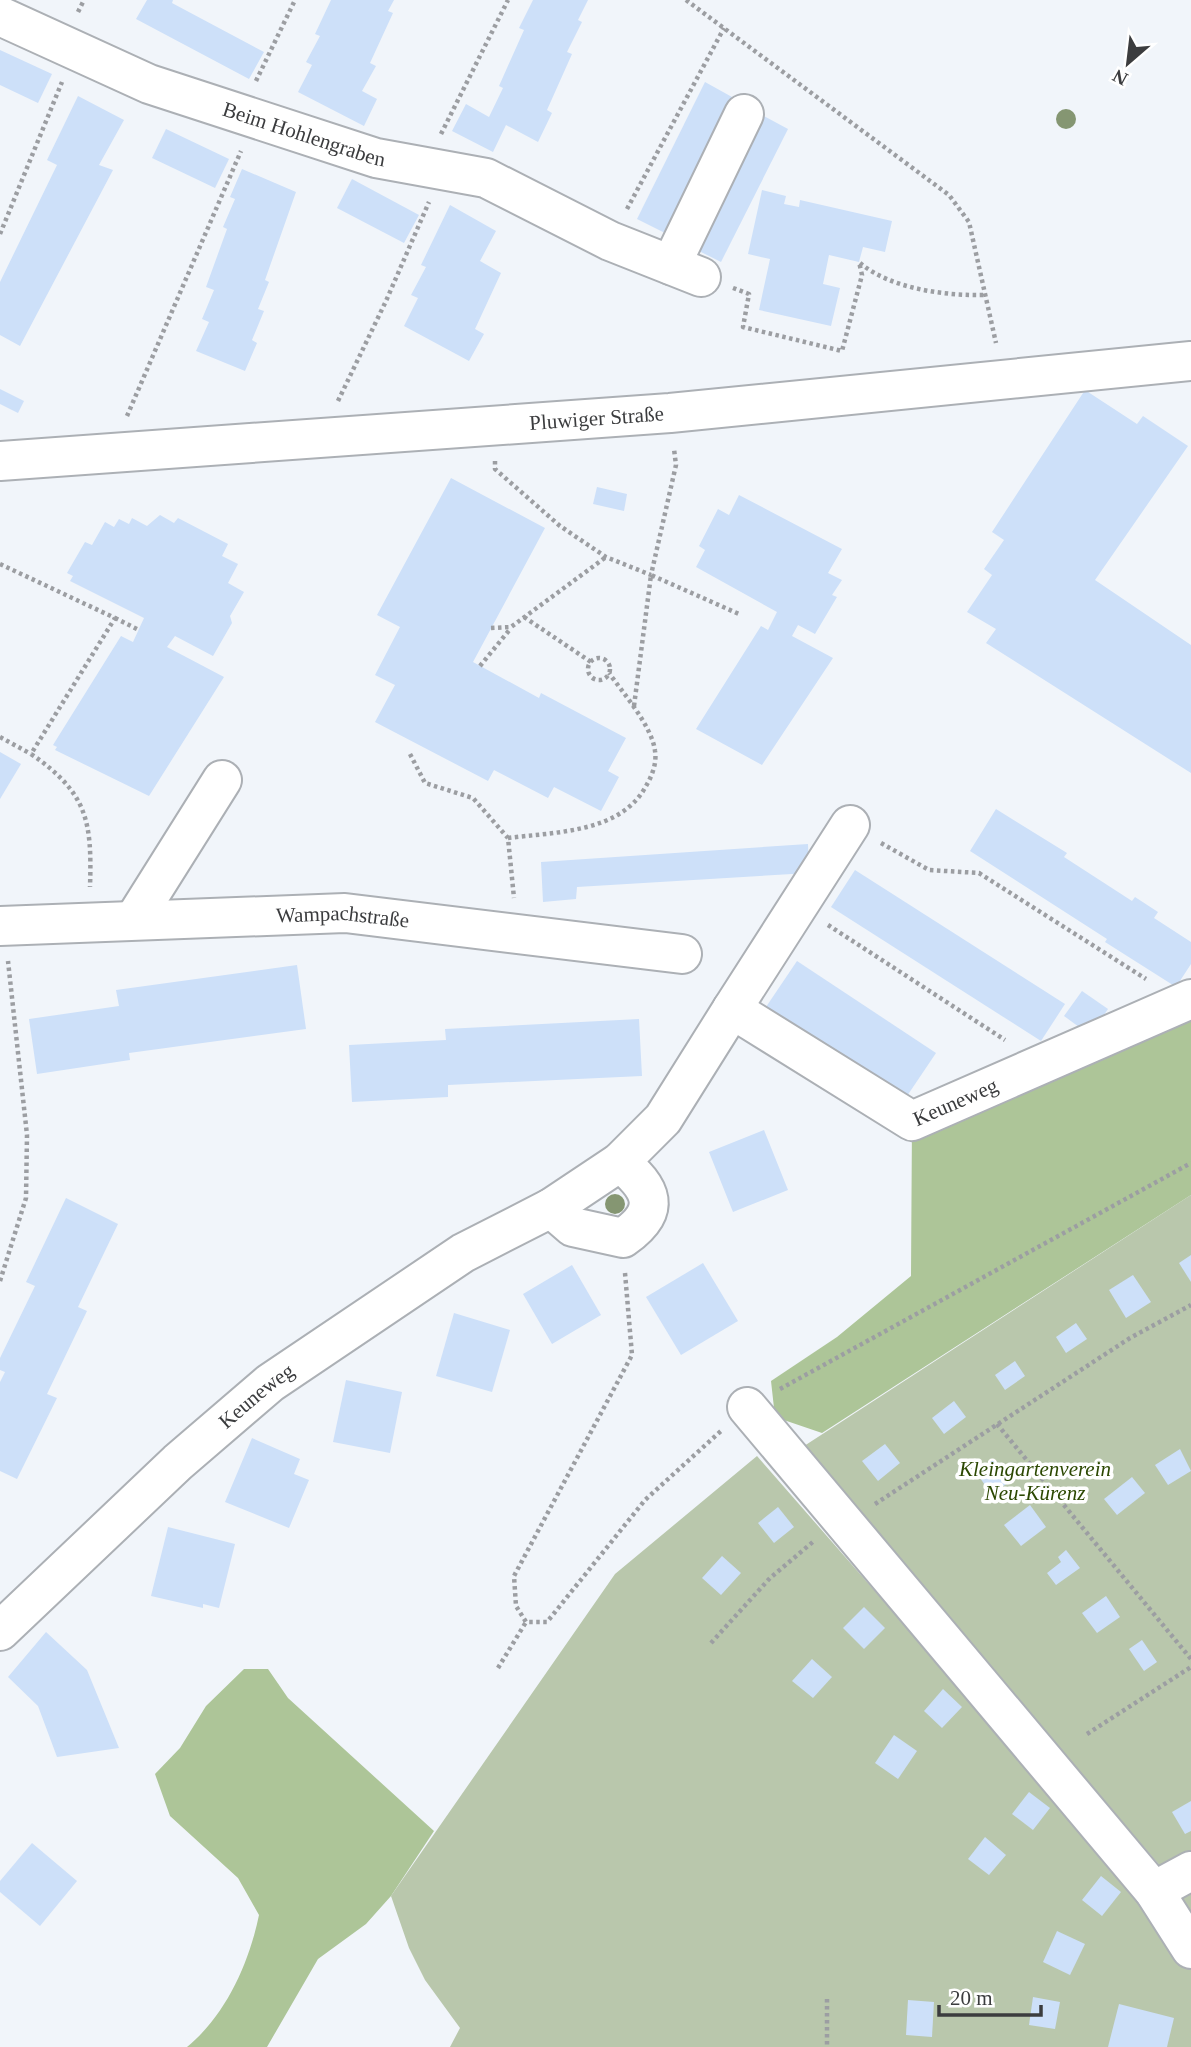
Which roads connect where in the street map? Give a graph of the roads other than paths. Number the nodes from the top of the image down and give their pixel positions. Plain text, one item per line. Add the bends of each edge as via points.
1 (0, 16) edge
2 (744, 114) dead end
3 (1191, 361) edge
4 (0, 461) edge
5 (222, 780) dead end
6 (849, 825) road end
7 (134, 920) junction
8 (2, 926) edge
9 (682, 954) dead end
10 (1191, 999) edge
11 (732, 1009) junction
12 (620, 1162) junction
13 (551, 1208) junction
14 (747, 1407) road end
15 (0, 1631) edge
16 (1191, 1871) edge
17 (1154, 1891) junction
18 (1191, 1949) edge

1 - 2 street, Beim Hohlengraben via 149,84 376,158 486,177 610,241 686,271
3 - 4 street, Pluwiger Straße via 670,413
5 - 7 street
6 - 11 street, Keuneweg
7 - 8 street, Wampachstraße
7 - 9 street, Wampachstraße via 345,913
10 - 11 street, Keuneweg via 912,1121
11 - 12 street, Keuneweg via 663,1119
12 - 13 street, Keuneweg
12 - 13 street via 643,1182 650,1197 647,1214 623,1238 573,1227
13 - 15 street, Keuneweg via 463,1253 270,1384 177,1462
14 - 17 street
16 - 17 street
17 - 18 street

